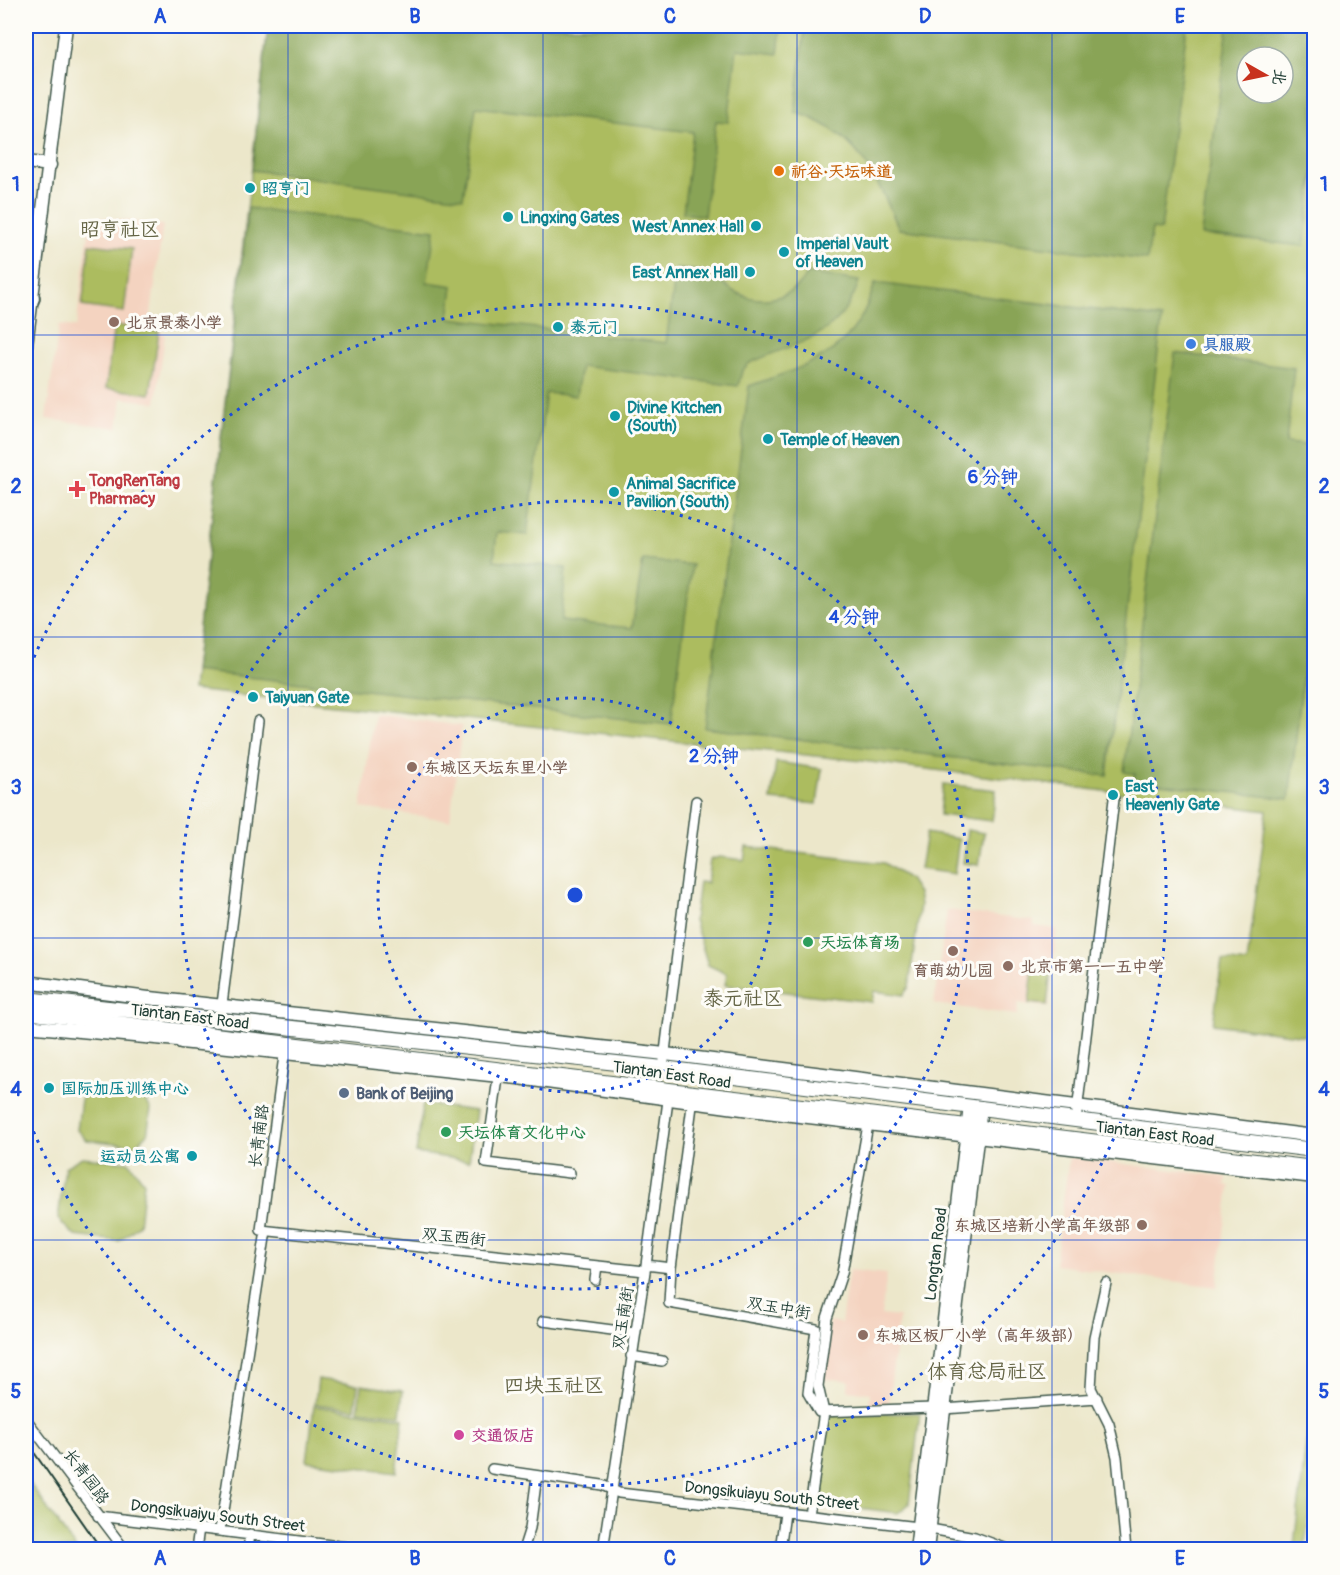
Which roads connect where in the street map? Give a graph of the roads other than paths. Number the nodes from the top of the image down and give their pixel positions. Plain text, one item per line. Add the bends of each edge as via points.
1 (66, 26) edge
2 (26, 162) edge
3 (50, 165) junction
4 (28, 302) edge
5 (26, 345) edge
6 (258, 721) dead end
7 (1114, 799) dead end
8 (696, 801) dead end
9 (26, 982) edge
10 (150, 998) junction
11 (222, 1004) junction
12 (26, 1006) edge
13 (220, 1020) junction
14 (26, 1026) edge
15 (231, 1038) junction
16 (181, 1042) junction
17 (284, 1048) junction
18 (664, 1061) junction
19 (499, 1072) junction
20 (668, 1095) junction
21 (693, 1098) junction
22 (975, 1106) junction
23 (1077, 1112) junction
24 (869, 1120) junction
25 (972, 1132) junction
26 (1314, 1136) edge
27 (1314, 1150) edge
28 (1314, 1168) edge
29 (570, 1173) dead end
30 (1314, 1177) edge
31 (263, 1231) junction
32 (597, 1266) junction
33 (646, 1268) junction
34 (671, 1268) junction
35 (595, 1280) dead end
36 (1106, 1283) dead end
37 (543, 1321) dead end
38 (635, 1333) junction
39 (631, 1356) junction
40 (663, 1361) dead end
41 (1097, 1398) junction
42 (938, 1409) junction
43 (824, 1412) junction
44 (26, 1419) edge
45 (492, 1469) dead end
46 (537, 1476) junction
47 (611, 1491) junction
48 (785, 1513) junction
49 (809, 1514) junction
50 (98, 1516) junction
51 (199, 1528) junction
52 (924, 1528) junction
53 (220, 1530) junction
54 (250, 1534) junction
55 (1314, 1543) edge
56 (320, 1546) edge
57 (124, 1550) edge
58 (196, 1550) edge
59 (248, 1550) edge
60 (370, 1550) edge
61 (523, 1550) edge
62 (603, 1550) edge
63 (780, 1550) edge
64 (916, 1550) edge
65 (927, 1550) edge
66 (1010, 1550) edge
67 (1126, 1550) edge
68 (1314, 1550) edge

1 - 3 street
2 - 3 street
3 - 4 street
4 - 5 street
6 - 11 street
7 - 23 street
8 - 18 street
9 - 10 street
10 - 11 street
10 - 13 street
11 - 13 street
11 - 18 street
12 - 13 main road, Tiantan East Road
12 - 15 main road, Tiantan East Road
13 - 18 main road, Tiantan East Road
14 - 16 street
15 - 16 street
15 - 17 main road, Tiantan East Road
16 - 17 street
17 - 19 main road, Tiantan East Road
17 - 31 street, 长青南路
18 - 22 main road, Tiantan East Road
18 - 23 street
19 - 20 main road, Tiantan East Road
19 - 29 street via 486,1163
20 - 21 main road, Tiantan East Road
20 - 33 street, 双玉南街
21 - 24 main road, Tiantan East Road
21 - 34 street
22 - 23 main road, Tiantan East Road
22 - 25 street, Longtan Road
23 - 26 street
23 - 27 main road, Tiantan East Road
24 - 25 main road, Tiantan East Road
24 - 43 street via 842,1273 828,1318 818,1386
25 - 28 main road, Tiantan East Road
25 - 30 street
25 - 42 street, Longtan Road
31 - 32 street, 双玉西街
31 - 53 street, 长青南路
32 - 33 street, 双玉西街
32 - 35 street
33 - 34 street
33 - 38 street, 双玉南街
34 - 43 street, 双玉中街 via 669,1303 816,1329 808,1393 819,1412
36 - 41 street via 1094,1337 1091,1388
37 - 38 street
38 - 39 street, 双玉南街
39 - 40 street
39 - 47 street, 双玉南街
41 - 42 street
41 - 67 street via 1109,1424 1117,1457
42 - 43 street
42 - 52 street, Longtan Road
43 - 49 street
44 - 50 street, 长青园路
45 - 46 street
46 - 47 street via 602,1485
46 - 61 street
47 - 48 street, Dongsikuiayu South Street
47 - 62 street, 双玉南街
48 - 49 street, Dongsikuiayu South Street
48 - 63 street
49 - 52 street, Dongsikuiayu South Street
50 - 51 street, Dongsikuaiyu South Street
50 - 57 street, 长青园路
51 - 53 street, Dongsikuaiyu South Street
51 - 58 street
52 - 64 street, Longtan Road
52 - 65 street, Longtan Road
52 - 66 street, Dongsikuiayu South Street via 975,1537
53 - 54 street, Dongsikuaiyu South Street
54 - 56 street, Dongsikuaiyu South Street
54 - 59 street
55 - 68 street
56 - 60 street, Dongsikuaiyu South Street

